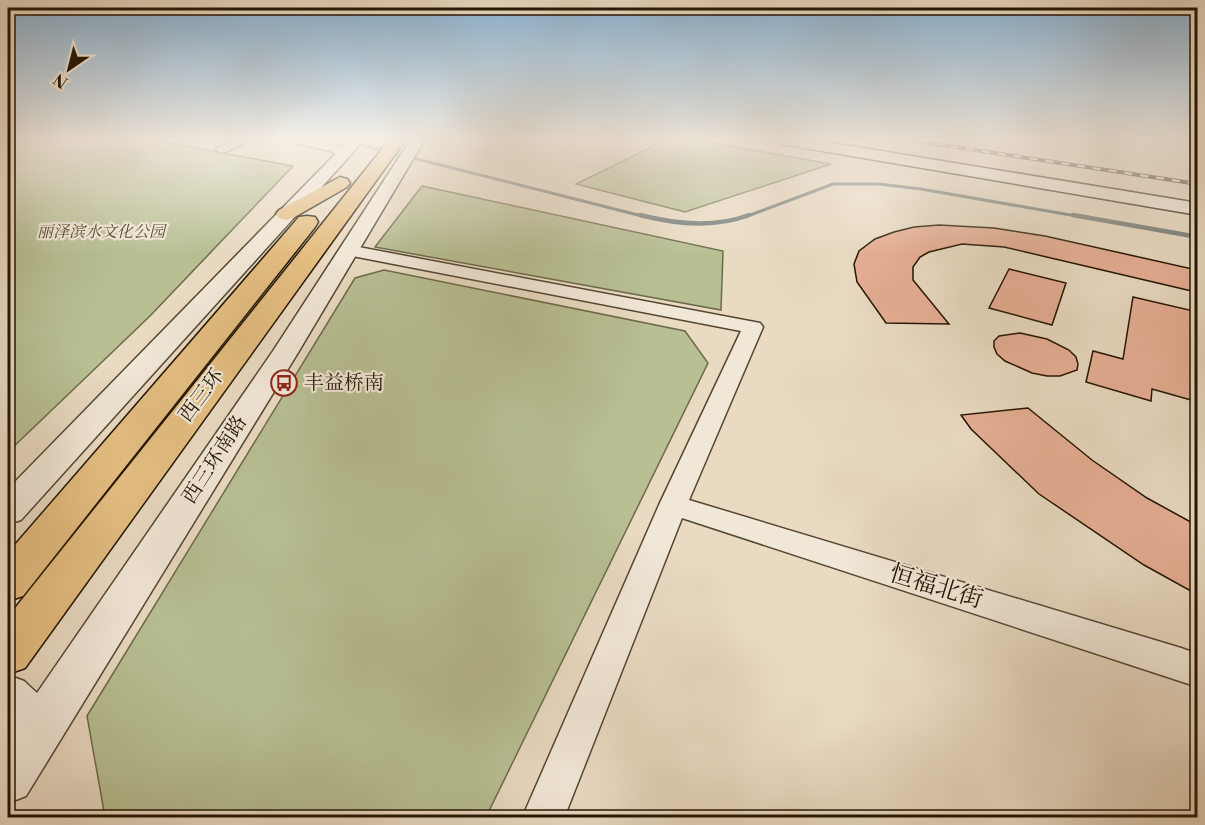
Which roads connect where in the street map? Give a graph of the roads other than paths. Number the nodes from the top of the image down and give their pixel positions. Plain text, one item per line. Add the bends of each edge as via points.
1 (346, 178) edge
2 (358, 178) edge
3 (358, 178) edge
4 (386, 178) edge
5 (386, 178) edge
6 (1010, 178) edge
7 (1056, 178) edge
8 (388, 188) junction
9 (1197, 203) edge
10 (1197, 209) edge
11 (319, 227) junction
12 (673, 505) junction
13 (8, 511) edge
14 (8, 584) edge
15 (8, 653) edge
16 (1197, 671) edge
17 (8, 697) edge
18 (40, 729) junction
19 (8, 778) edge
20 (543, 818) edge

1 - 11 highway, 西三环
2 - 11 highway, 西三环
3 - 11 street, 西三环南路
4 - 8 highway
5 - 8 street, 西三环南路
6 - 10 main road
7 - 9 main road
8 - 11 street, 西三环南路
11 - 12 street via 753,327
11 - 13 street, 西三环南路
11 - 14 highway, 西三环
11 - 15 highway, 西三环
11 - 18 street, 西三环南路 via 286,351
12 - 16 street, 恒福北街
12 - 20 street
17 - 18 street
18 - 19 street, 西三环南路

